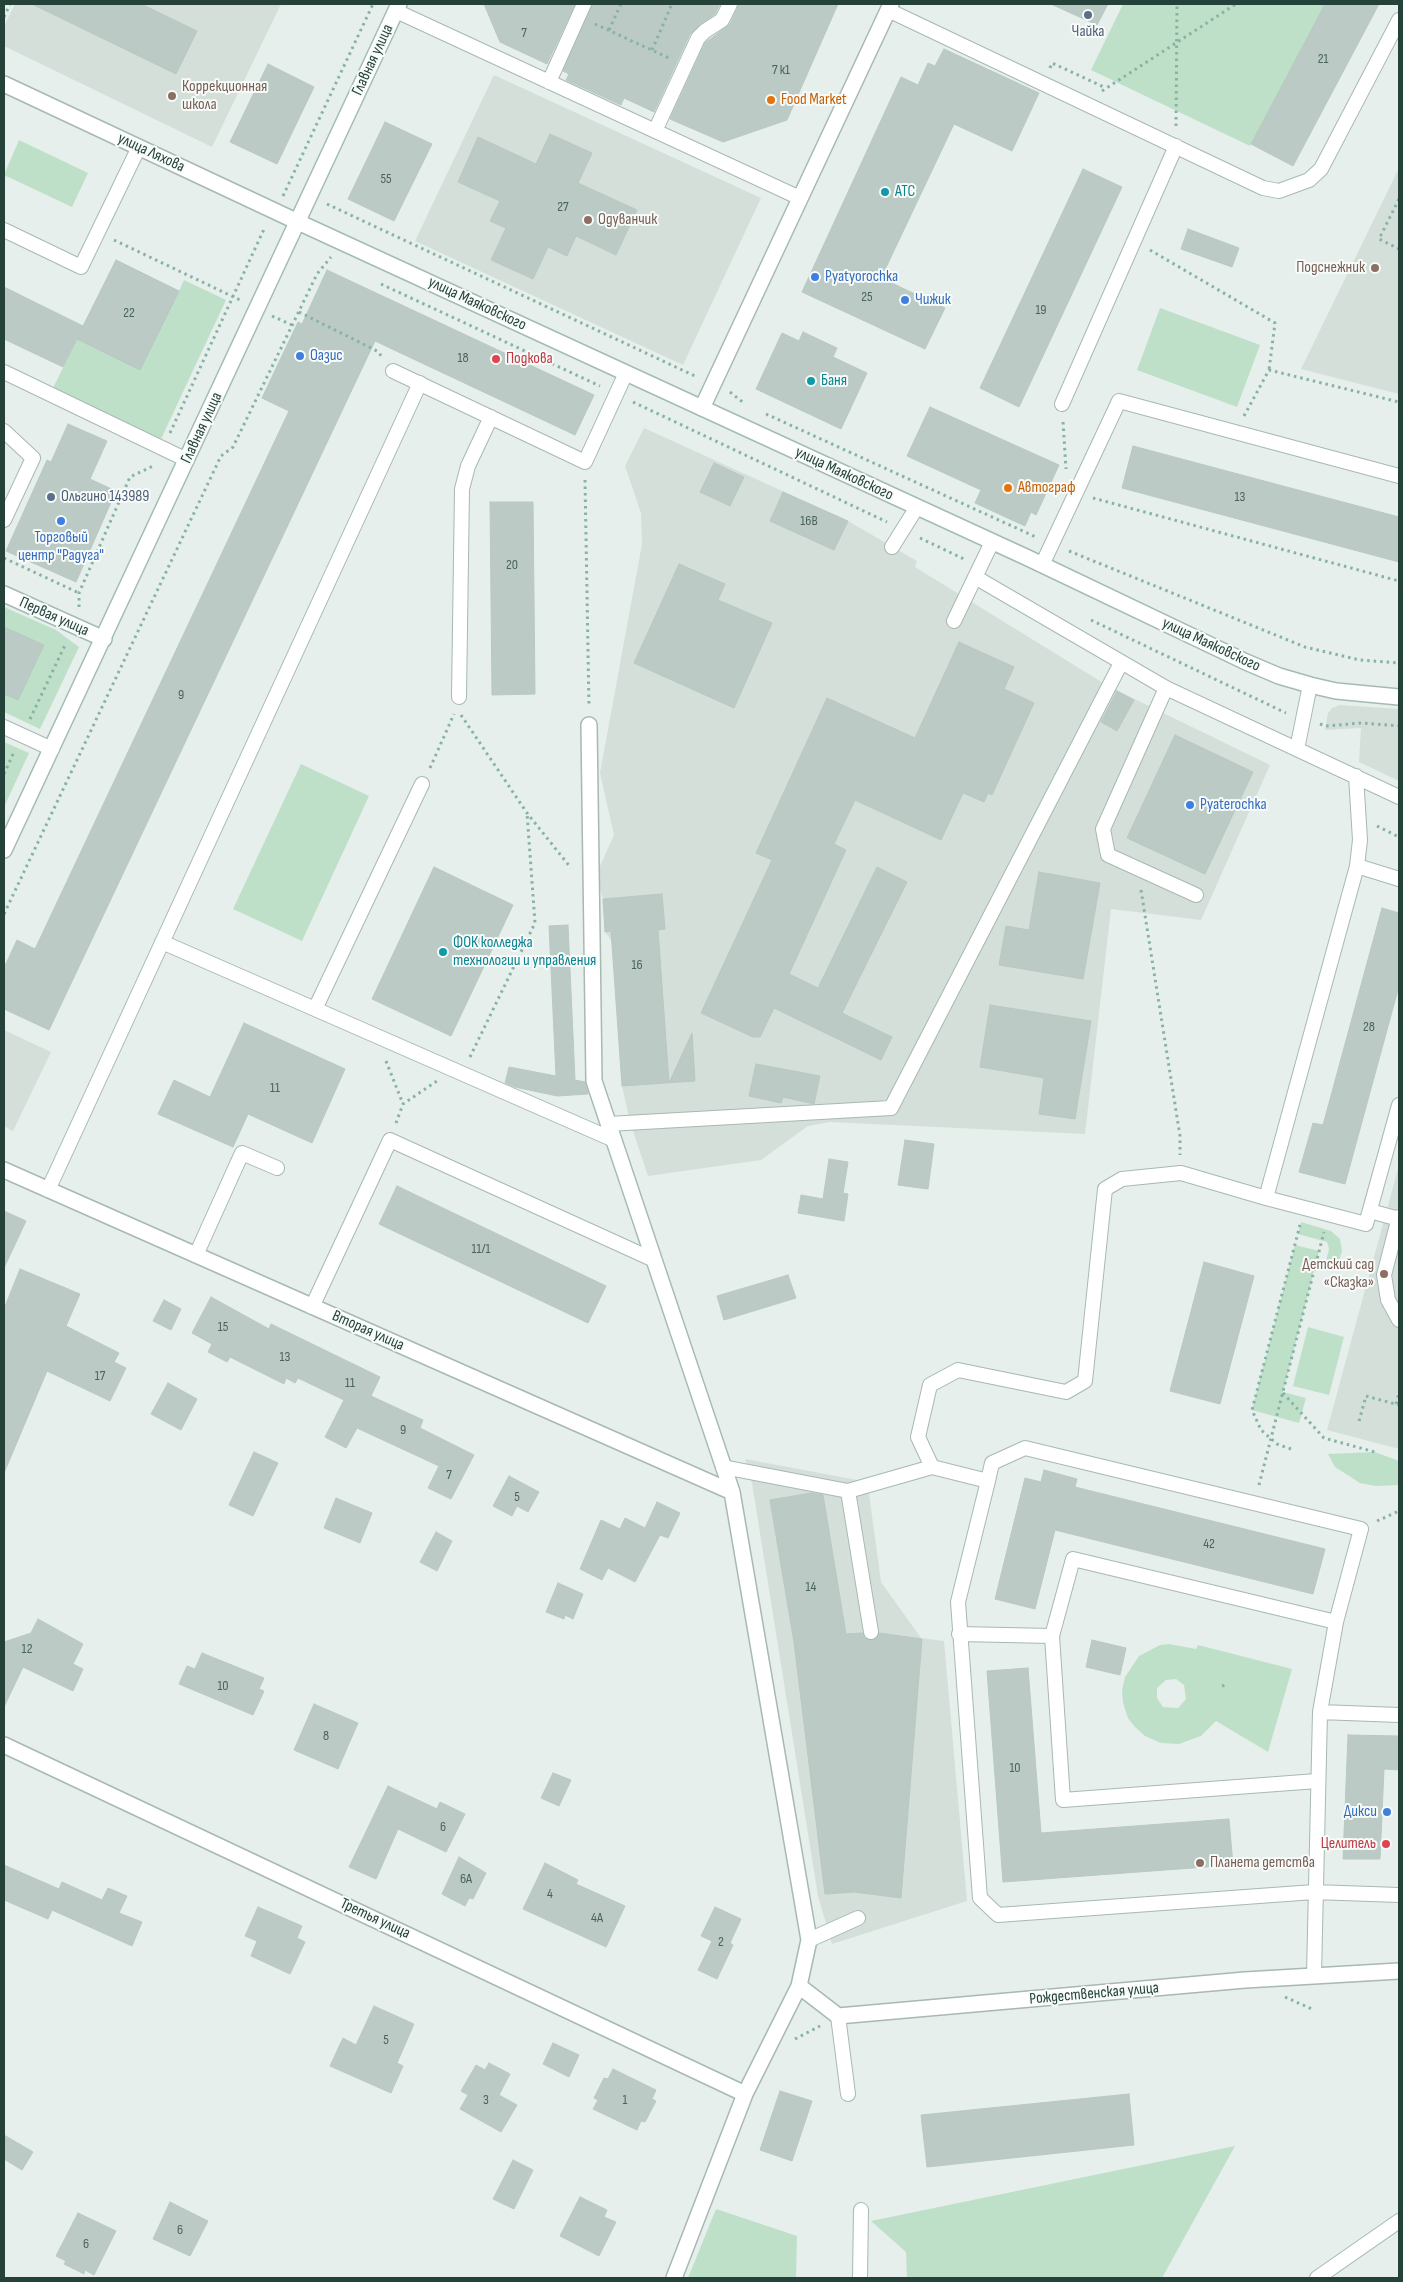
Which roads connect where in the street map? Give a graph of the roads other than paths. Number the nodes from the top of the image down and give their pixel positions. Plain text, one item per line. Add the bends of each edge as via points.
1 (730, 4) edge
2 (397, 7) edge
3 (889, 7) edge
4 (582, 10) edge
5 (1399, 20) edge
6 (549, 82) junction
7 (4, 84) edge
8 (655, 131) junction
9 (1176, 146) junction
10 (139, 147) junction
11 (800, 198) junction
12 (298, 222) junction
13 (4, 230) edge
14 (393, 371) road end
15 (4, 372) edge
16 (626, 373) junction
17 (420, 383) junction
18 (1062, 404) road end
19 (702, 408) junction
20 (491, 417) junction
21 (4, 431) edge
22 (187, 460) junction
23 (1399, 476) edge
24 (917, 507) junction
25 (4, 520) edge
26 (992, 542) junction
27 (892, 547) dead end
28 (1042, 565) junction
29 (977, 572) junction
30 (4, 594) edge
31 (954, 621) dead end
32 (104, 639) junction
33 (1121, 663) junction
34 (1310, 685) junction
35 (1166, 688) junction
36 (459, 697) dead end
37 (1399, 697) edge
38 (589, 725) road end
39 (4, 728) edge
40 (52, 749) junction
41 (1297, 749) junction
42 (1356, 776) junction
43 (422, 784) road end
44 (1399, 797) edge
45 (4, 850) edge
46 (1357, 866) junction
47 (1399, 879) edge
48 (1196, 895) dead end
49 (162, 942) junction
50 (315, 1009) junction
51 (1399, 1105) edge
52 (608, 1124) junction
53 (614, 1140) junction
54 (277, 1168) dead end
55 (4, 1170) edge
56 (48, 1190) junction
57 (1266, 1198) junction
58 (1370, 1211) junction
59 (1399, 1218) edge
60 (196, 1255) junction
61 (654, 1260) junction
62 (312, 1307) junction
63 (1399, 1320) edge
64 (723, 1467) junction
65 (932, 1467) junction
66 (988, 1481) junction
67 (848, 1491) junction
68 (732, 1492) junction
69 (1336, 1622) junction
70 (871, 1632) dead end
71 (959, 1634) junction
72 (1052, 1636) junction
73 (1320, 1712) junction
74 (1399, 1715) edge
75 (4, 1745) edge
76 (1317, 1781) junction
77 (1314, 1892) junction
78 (1399, 1895) edge
79 (858, 1918) dead end
80 (809, 1940) junction
81 (1399, 1971) edge
82 (1314, 1975) junction
83 (798, 1986) junction
84 (838, 2016) junction
85 (745, 2094) junction
86 (848, 2094) dead end
87 (861, 2210) dead end
88 (1399, 2221) edge
89 (674, 2278) edge
90 (860, 2278) edge
91 (1317, 2278) edge

1 - 8 lane via 722,20 701,34
2 - 6 lane
2 - 12 street, Главная улица
3 - 9 lane
3 - 11 street
4 - 6 lane
5 - 9 lane via 1321,169 1310,180 1279,191 1263,188
6 - 8 lane
7 - 10 street, улица Ляхова
8 - 11 lane
9 - 18 lane
10 - 12 street, улица Ляхова
10 - 13 lane via 81,267
11 - 19 street
12 - 16 street, улица Маяковского
12 - 22 street, Главная улица
14 - 17 lane
15 - 22 lane
16 - 19 street, улица Маяковского
16 - 20 lane via 585,462
17 - 20 lane
17 - 49 lane
19 - 24 street, улица Маяковского
20 - 36 lane via 468,466 462,488
21 - 25 lane via 33,458
22 - 32 street, Главная улица
23 - 28 lane via 1119,401
24 - 26 street, улица Маяковского
24 - 27 lane
26 - 28 street, улица Маяковского
26 - 29 lane
28 - 34 street, улица Маяковского via 1246,662
29 - 31 lane
29 - 33 lane
30 - 32 street, Первая улица
32 - 40 street, Главная улица
33 - 35 lane
33 - 52 lane via 891,1108
34 - 37 street, улица Маяковского
34 - 41 lane
35 - 41 lane
35 - 48 lane via 1103,829 1108,855
38 - 52 street via 594,1082
39 - 40 lane
40 - 45 street, Главная улица
41 - 42 lane
42 - 44 lane
42 - 46 lane via 1360,840
43 - 50 lane
46 - 47 lane
46 - 57 lane
49 - 50 lane
49 - 56 lane
50 - 53 lane
51 - 58 lane
52 - 53 street
53 - 61 street
54 - 60 lane via 242,1153
55 - 56 street, Вторая улица
56 - 60 street, Вторая улица
57 - 58 lane via 1366,1224
57 - 65 lane via 1181,1173 1122,1178 1105,1189 1086,1381 1066,1392 958,1370 930,1384 918,1437
58 - 59 lane
59 - 63 lane via 1384,1275 1388,1300
60 - 62 street, Вторая улица
61 - 62 lane via 390,1140
61 - 64 street
62 - 68 street, Вторая улица
64 - 67 lane
64 - 68 street
65 - 66 lane
65 - 67 lane
66 - 69 lane via 992,1463 1025,1448 1361,1529
66 - 71 lane via 958,1602
67 - 70 lane
68 - 80 street
69 - 72 lane via 1073,1559
69 - 73 lane
71 - 72 lane
71 - 77 lane via 980,1898 998,1914
72 - 76 lane via 1063,1800
73 - 74 lane
73 - 76 lane
75 - 85 street, Третья улица
76 - 77 lane
77 - 78 lane
77 - 82 lane
79 - 80 lane
80 - 83 street
81 - 82 street, Рождественская улица
82 - 84 street, Рождественская улица
83 - 84 street
83 - 85 street
84 - 86 lane
85 - 89 street
87 - 90 lane
88 - 91 lane

